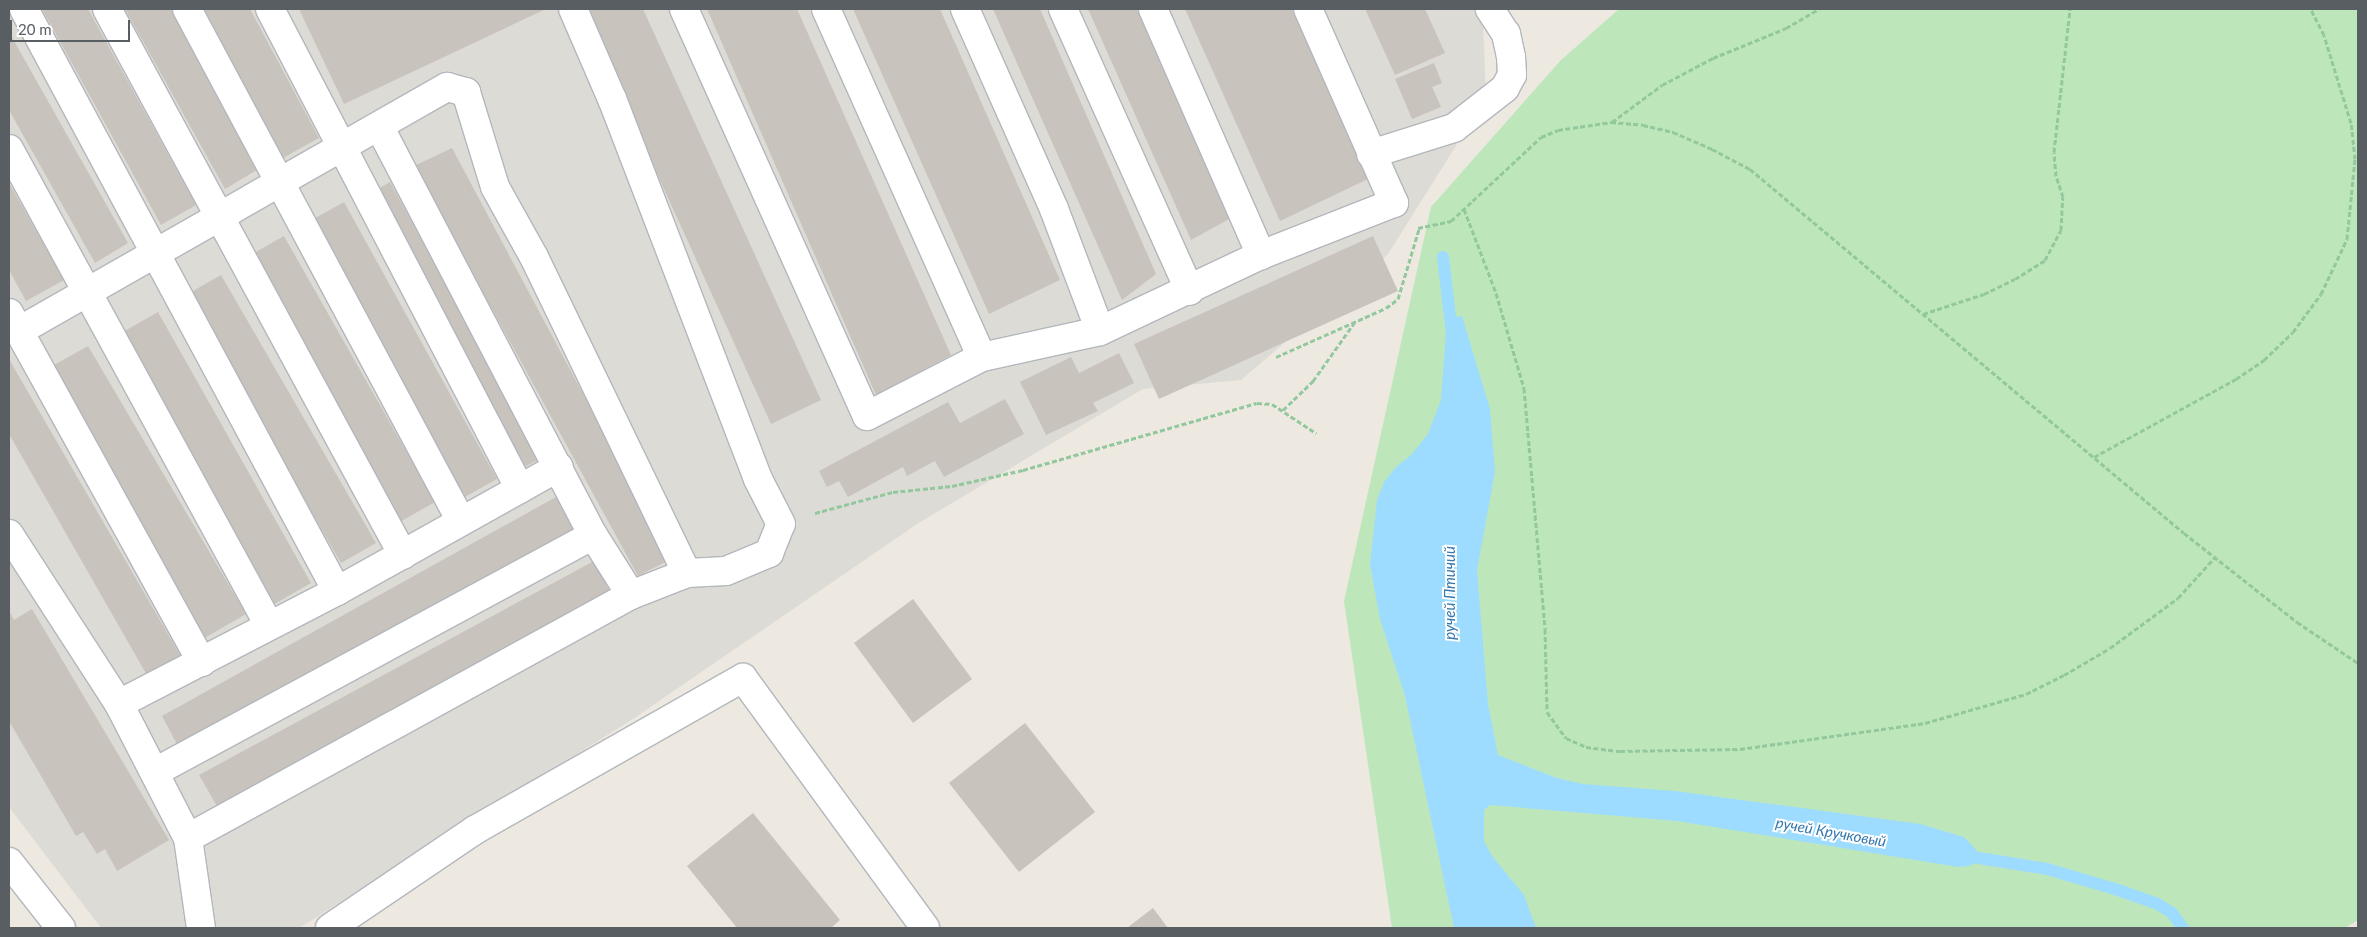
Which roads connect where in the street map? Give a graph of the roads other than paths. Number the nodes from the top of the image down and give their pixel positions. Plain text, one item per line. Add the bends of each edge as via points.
1 (24, 9) edge
2 (107, 9) edge
3 (187, 9) edge
4 (270, 9) edge
5 (573, 9) edge
6 (684, 9) edge
7 (826, 9) edge
8 (966, 9) edge
9 (1063, 9) edge
10 (1153, 9) edge
11 (1308, 9) edge
12 (1490, 9) edge
13 (379, 126) junction
14 (9, 149) edge
15 (341, 150) junction
16 (1371, 154) junction
17 (280, 184) junction
18 (219, 218) junction
19 (154, 255) junction
20 (1261, 255) junction
21 (1190, 291) junction
22 (89, 292) junction
23 (14, 322) edge
24 (1100, 331) junction
25 (982, 357) junction
26 (559, 467) junction
27 (520, 490) junction
28 (461, 521) junction
29 (9, 534) edge
30 (593, 535) junction
31 (404, 555) junction
32 (687, 573) junction
33 (337, 591) junction
34 (631, 595) junction
35 (269, 625) junction
36 (202, 662) junction
37 (119, 704) junction
38 (155, 772) junction
39 (188, 838) junction
40 (9, 862) edge
41 (58, 927) edge
42 (201, 928) edge
43 (330, 928) edge
44 (925, 928) edge

1 - 19 street
2 - 18 street
3 - 17 street
4 - 15 street
5 - 32 street via 612,99 758,479 780,524 769,553 726,571
6 - 25 street via 867,416
7 - 25 street
8 - 24 street via 1054,209
9 - 21 street
10 - 20 street
11 - 16 street
12 - 16 street via 1506,34 1511,57 1512,75 1505,88 1454,128
13 - 15 street
13 - 26 street
13 - 32 street via 447,87 466,92 495,187 534,257
14 - 22 street
15 - 17 street
15 - 27 street
16 - 20 street via 1394,203
17 - 18 street
17 - 28 street
18 - 19 street
18 - 31 street
19 - 22 street
19 - 33 street
20 - 21 street
21 - 24 street
22 - 23 street
22 - 35 street
23 - 36 street
24 - 25 street
26 - 27 street
26 - 30 street
27 - 28 street
28 - 31 street
29 - 37 street
30 - 34 street
30 - 38 street
31 - 33 street
32 - 34 street
33 - 35 street
34 - 39 street
35 - 36 street
36 - 37 street
37 - 38 street
38 - 39 street
39 - 42 street
40 - 41 street
43 - 44 street via 475,830 743,678

